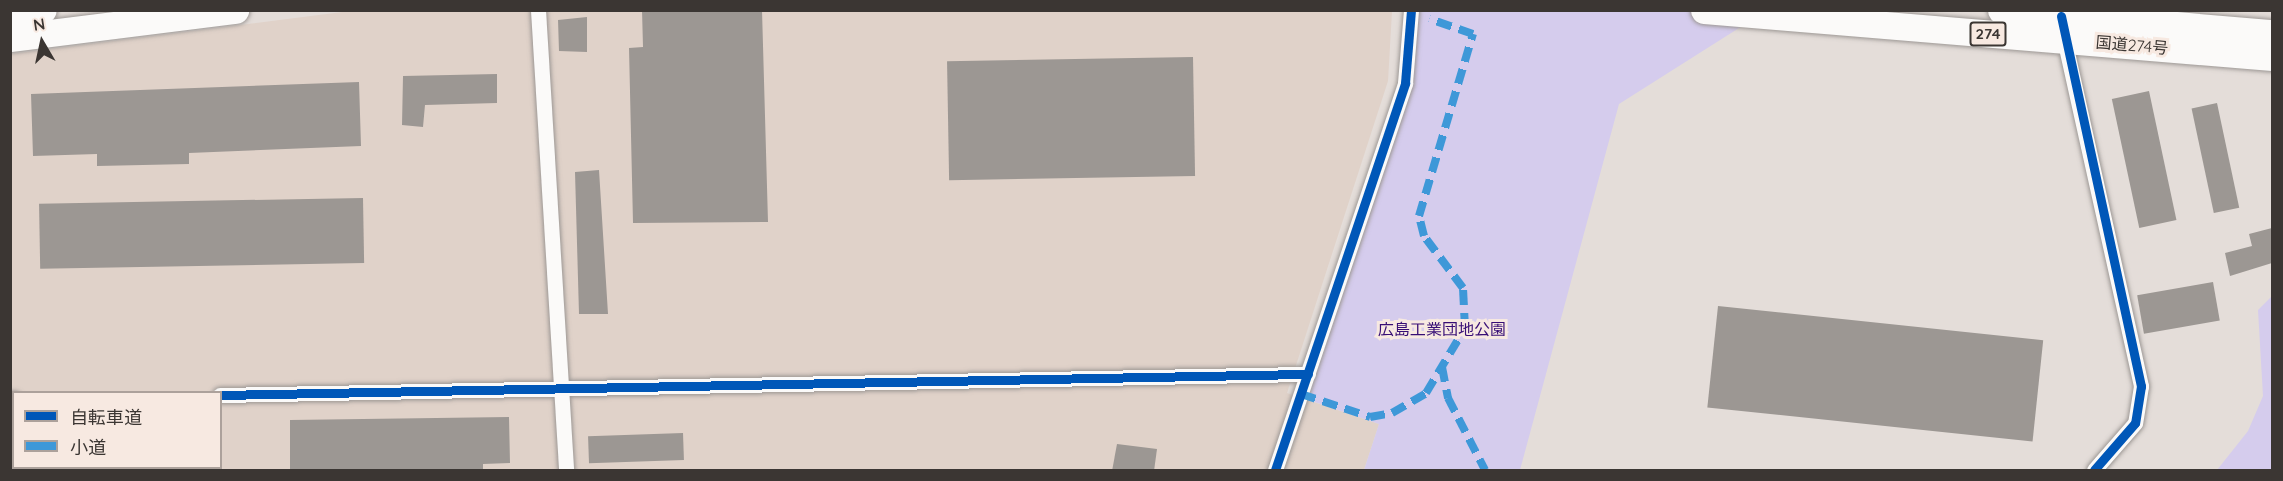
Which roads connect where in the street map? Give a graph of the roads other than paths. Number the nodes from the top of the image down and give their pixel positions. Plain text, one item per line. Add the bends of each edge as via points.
1 (43, 10) edge
2 (235, 10) edge
3 (538, 10) edge
4 (1412, 10) edge
5 (1704, 10) edge
6 (2001, 10) edge
7 (10, 15) edge
8 (2062, 28) junction
9 (2272, 33) edge
10 (10, 38) edge
11 (2272, 57) edge
12 (1308, 374) junction
13 (561, 388) junction
14 (222, 395) edge
15 (566, 471) edge
16 (1275, 471) edge
17 (2094, 471) edge

1 - 7 highway
2 - 10 highway
3 - 13 street
4 - 12 street via 1405,83
5 - 8 highway, 国道274号 / 274
6 - 8 highway, 国道274号 / 274
8 - 9 highway, 国道274号 / 274
8 - 11 highway, 国道274号 / 274
8 - 17 street via 2141,386 2135,423
12 - 13 street
12 - 16 street
13 - 14 street
13 - 15 street

